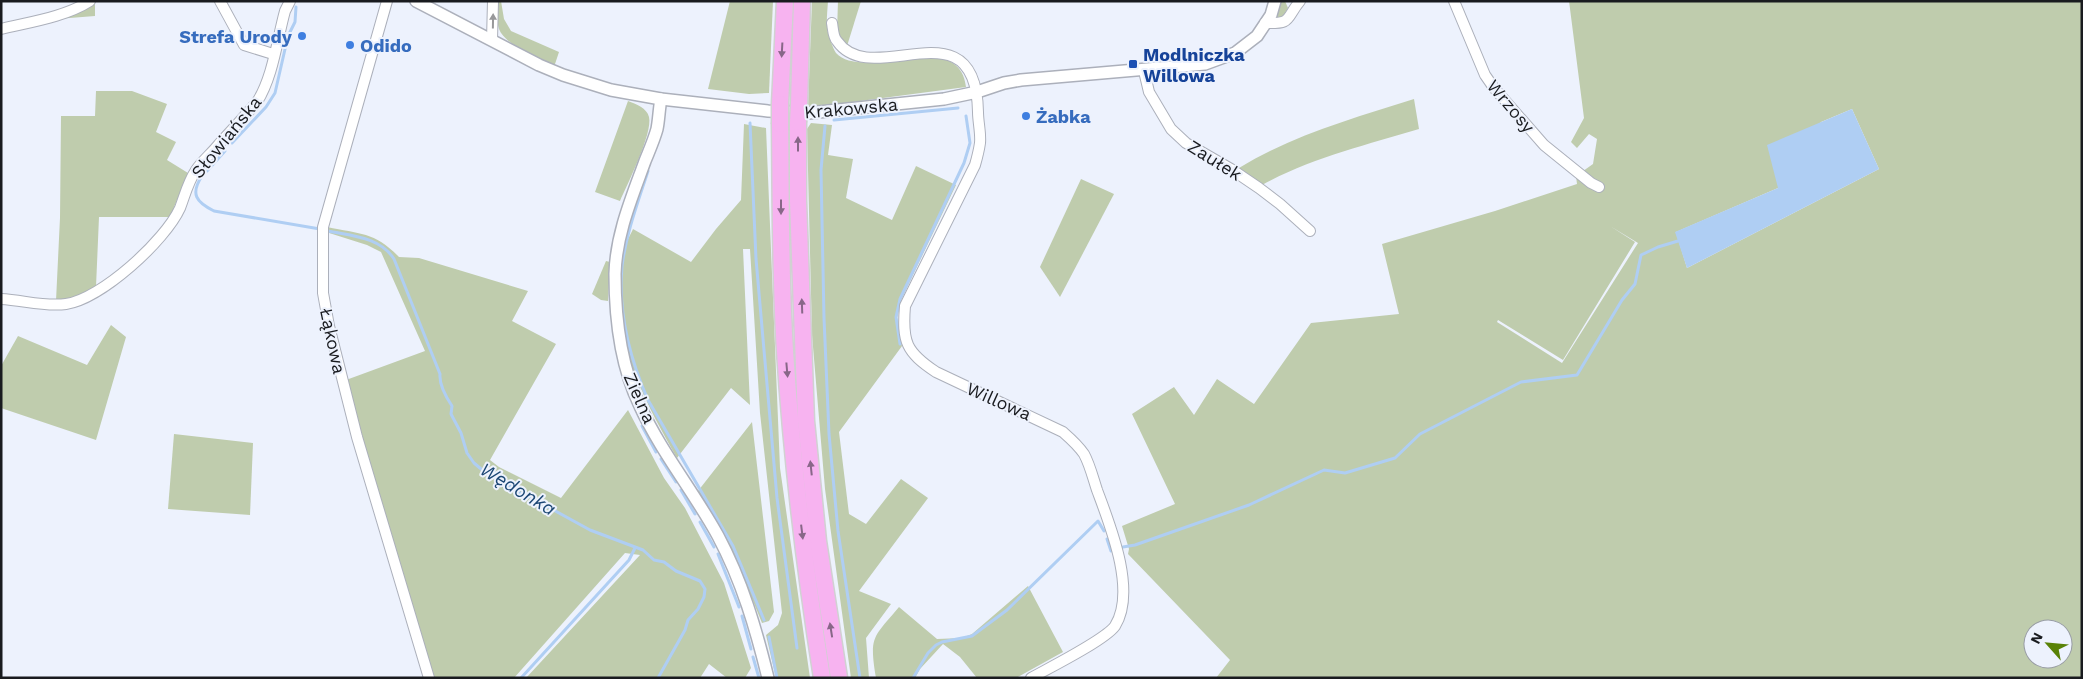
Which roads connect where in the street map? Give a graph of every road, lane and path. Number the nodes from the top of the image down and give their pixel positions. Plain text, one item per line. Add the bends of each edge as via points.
1 (90, 1) edge
2 (220, 1) edge
3 (290, 1) edge
4 (387, 1) edge
5 (416, 1) edge
6 (493, 1) edge
7 (785, 1) edge
8 (802, 1) edge
9 (1275, 1) edge
10 (1299, 1) edge
11 (1454, 1) edge
12 (832, 23) dead end
13 (1265, 24) junction
14 (1, 29) edge
15 (492, 40) junction
16 (273, 54) junction
17 (1144, 71) junction
18 (977, 92) junction
19 (661, 99) junction
20 (1599, 187) dead end
21 (1310, 232) dead end
22 (1, 299) edge
23 (429, 678) edge
24 (768, 678) edge
25 (822, 678) edge
26 (839, 678) edge
27 (1031, 678) edge

1 - 14 street via 54,16
2 - 16 street via 244,45
3 - 16 street, Słowiańska
4 - 23 street, Łąkowa via 323,227 323,292 335,355 357,437
5 - 15 street, Krakowska
15 -> 6 street
7 -> 25 highway, bridge via 780,104 785,350 794,462
26 -> 8 highway, bridge via 818,541 806,421 798,201
9 - 13 street, Krakowska
10 - 13 street via 1291,18 1281,24
11 - 20 street, Wrzosy via 1494,88 1544,145
12 - 18 street, Willowa via 836,40 858,56 872,58 926,51 958,57 973,78
13 - 17 street, Krakowska via 1248,44 1221,59 1206,64
15 - 19 street, Krakowska via 563,76 611,90
16 - 22 street, Słowiańska via 268,82 258,102 197,168 166,232 143,255 114,280 82,300 43,305
17 - 18 street, Krakowska via 1020,80
17 - 21 street, Zaułek via 1149,92 1171,130 1186,143 1266,193
18 - 19 street, Krakowska via 944,99 809,112 768,112
18 - 27 street, Willowa via 980,142 975,165 905,306 903,328 908,347 916,359 936,372 1063,432 1076,444 1084,455 1112,530 1124,592 1117,620 1104,636
19 - 24 street, Zielna via 657,130 629,204 619,242 615,271 620,344 640,406 730,560 756,631

